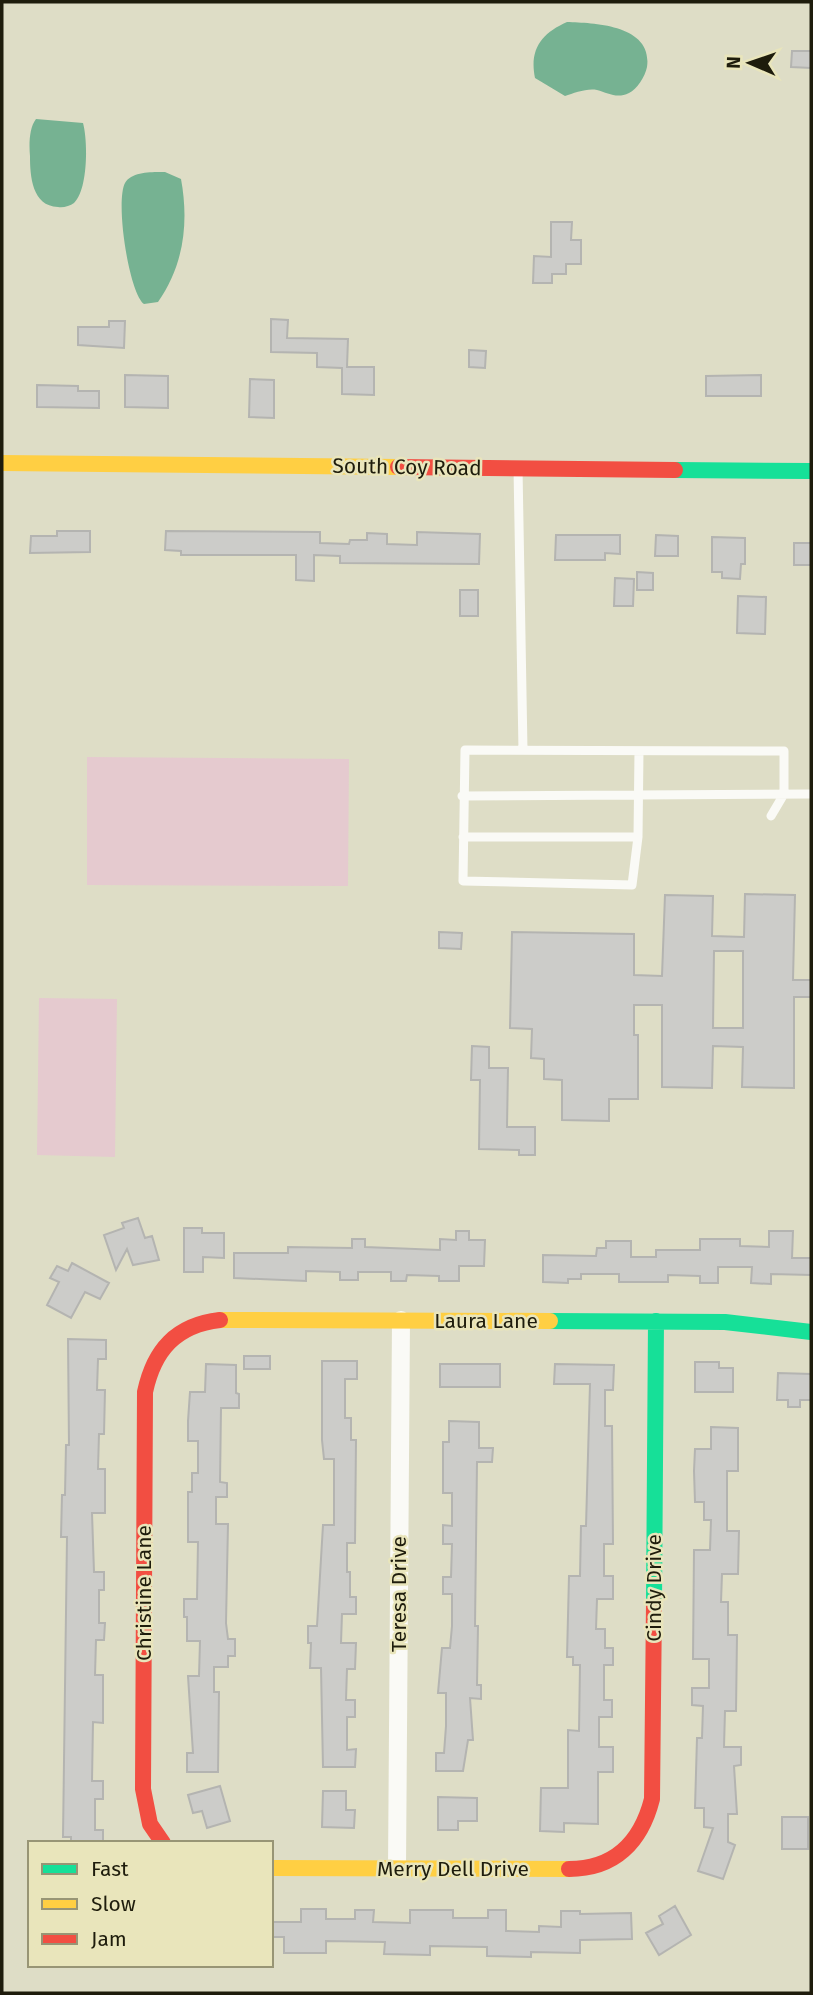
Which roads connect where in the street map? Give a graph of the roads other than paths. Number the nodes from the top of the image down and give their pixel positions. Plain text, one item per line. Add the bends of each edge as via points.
1 (2, 463) edge
2 (519, 468) junction
3 (811, 471) edge
4 (523, 750) junction
5 (639, 751) junction
6 (784, 794) junction
7 (811, 794) edge
8 (639, 795) junction
9 (462, 796) junction
10 (771, 816) dead end
11 (463, 837) junction
12 (638, 837) junction
13 (401, 1320) junction
14 (656, 1321) junction
15 (811, 1332) edge
16 (166, 1343) joint
17 (162, 1841) edge
18 (628, 1849) joint
19 (273, 1868) edge
20 (397, 1868) junction

1 - 2 street, South Coy Road
2 - 3 street, South Coy Road
2 - 4 lane
4 - 5 lane
4 - 9 lane via 465,750
5 - 6 lane via 784,751
5 - 8 lane
6 - 7 lane
6 - 8 lane
6 - 10 lane
8 - 9 lane
8 - 12 lane
9 - 11 lane
11 - 12 lane
11 - 12 lane via 463,881 632,884
13 - 14 street, Laura Lane
13 - 16 street, Laura Lane via 205,1320
13 - 20 street, Teresa Drive
14 - 15 street, Laura Lane via 750,1323
14 - 18 street, Cindy Drive via 652,1800 645,1826
16 - 17 street, Christine Lane via 152,1363 145,1406 143,1789 150,1824
18 - 20 street, Merry Dell Drive via 593,1868
19 - 20 street, Merry Dell Drive

